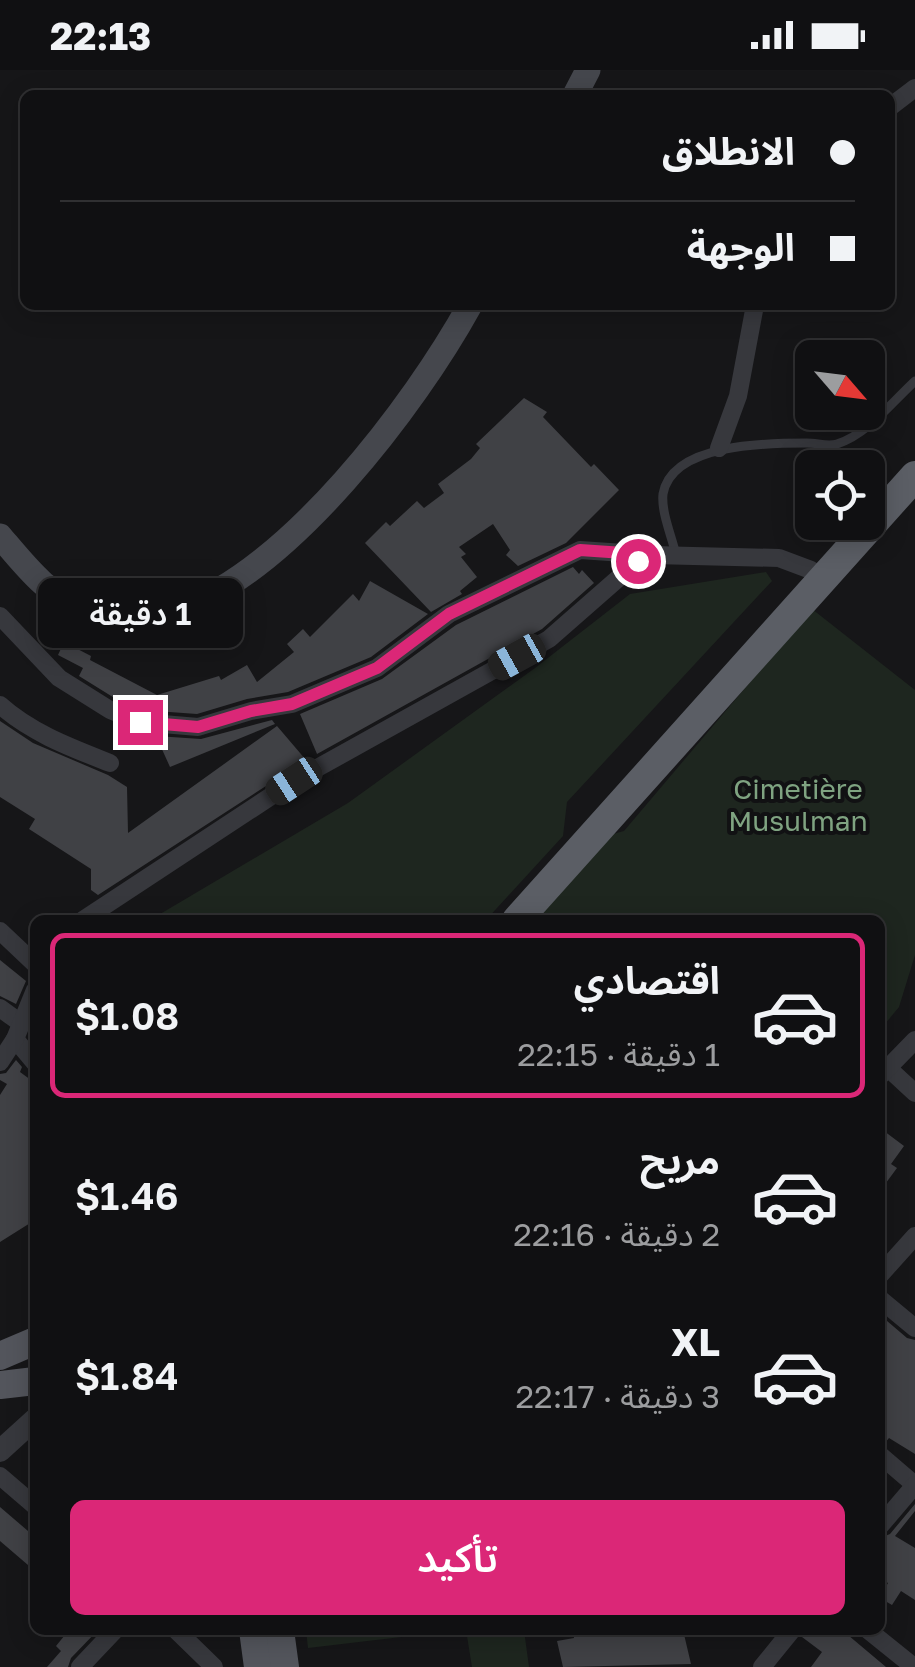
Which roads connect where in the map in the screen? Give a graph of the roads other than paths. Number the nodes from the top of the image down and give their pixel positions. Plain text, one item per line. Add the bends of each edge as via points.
1 (915, 88) edge
2 (895, 103) edge
3 (467, 310) edge
4 (754, 310) edge
5 (915, 380) edge
6 (719, 448) junction
7 (915, 453) edge
8 (915, 476) edge
9 (885, 487) edge
10 (0, 536) edge
11 (837, 540) edge
12 (653, 555) junction
13 (676, 555) junction
14 (811, 570) junction
15 (0, 616) edge
16 (0, 706) edge
17 (110, 764) dead end
18 (91, 915) edge
19 (500, 915) edge
20 (522, 915) edge
21 (0, 931) edge
22 (30, 959) edge
23 (30, 1002) edge
24 (0, 1008) edge
25 (18, 1031) junction
26 (915, 1040) edge
27 (30, 1053) edge
28 (0, 1062) edge
29 (885, 1071) edge
30 (885, 1073) edge
31 (915, 1093) edge
32 (915, 1236) edge
33 (885, 1269) edge
34 (885, 1302) edge
35 (915, 1328) edge
36 (30, 1343) edge
37 (0, 1356) edge
38 (30, 1381) edge
39 (0, 1386) edge
40 (30, 1424) edge
41 (0, 1451) edge
42 (885, 1458) edge
43 (0, 1476) edge
44 (915, 1485) edge
45 (30, 1502) edge
46 (885, 1520) edge
47 (110, 1635) edge
48 (180, 1635) edge
49 (254, 1635) edge
50 (281, 1635) edge
51 (788, 1635) edge
52 (874, 1635) edge
53 (204, 1663) edge
54 (80, 1667) edge
55 (258, 1667) edge
56 (284, 1667) edge
57 (762, 1667) edge
58 (914, 1667) edge

1 - 2 street
3 - 10 main road via 410,401 334,492 222,589 142,615 84,608 50,590
4 - 6 street via 738,396
5 - 6 lane via 857,435 833,446
6 - 13 lane via 668,480 662,498
7 - 9 highway
8 - 20 highway
11 - 14 highway
12 - 13 street
12 - 15 street via 580,550 449,614 377,668 292,704 198,727 140,722 110,710 59,678
12 - 18 street via 548,640 294,781
13 - 14 street via 779,558
14 - 19 highway
16 - 17 street
21 - 22 street
23 - 25 street
24 - 25 street
25 - 27 street
25 - 28 street
26 - 29 street
30 - 31 street
32 - 33 street
34 - 35 street
36 - 37 main road
38 - 39 main road
40 - 41 street
42 - 44 street
43 - 45 street
44 - 46 street
47 - 54 street
48 - 53 street
49 - 55 main road
50 - 56 main road
51 - 57 street
52 - 58 street

